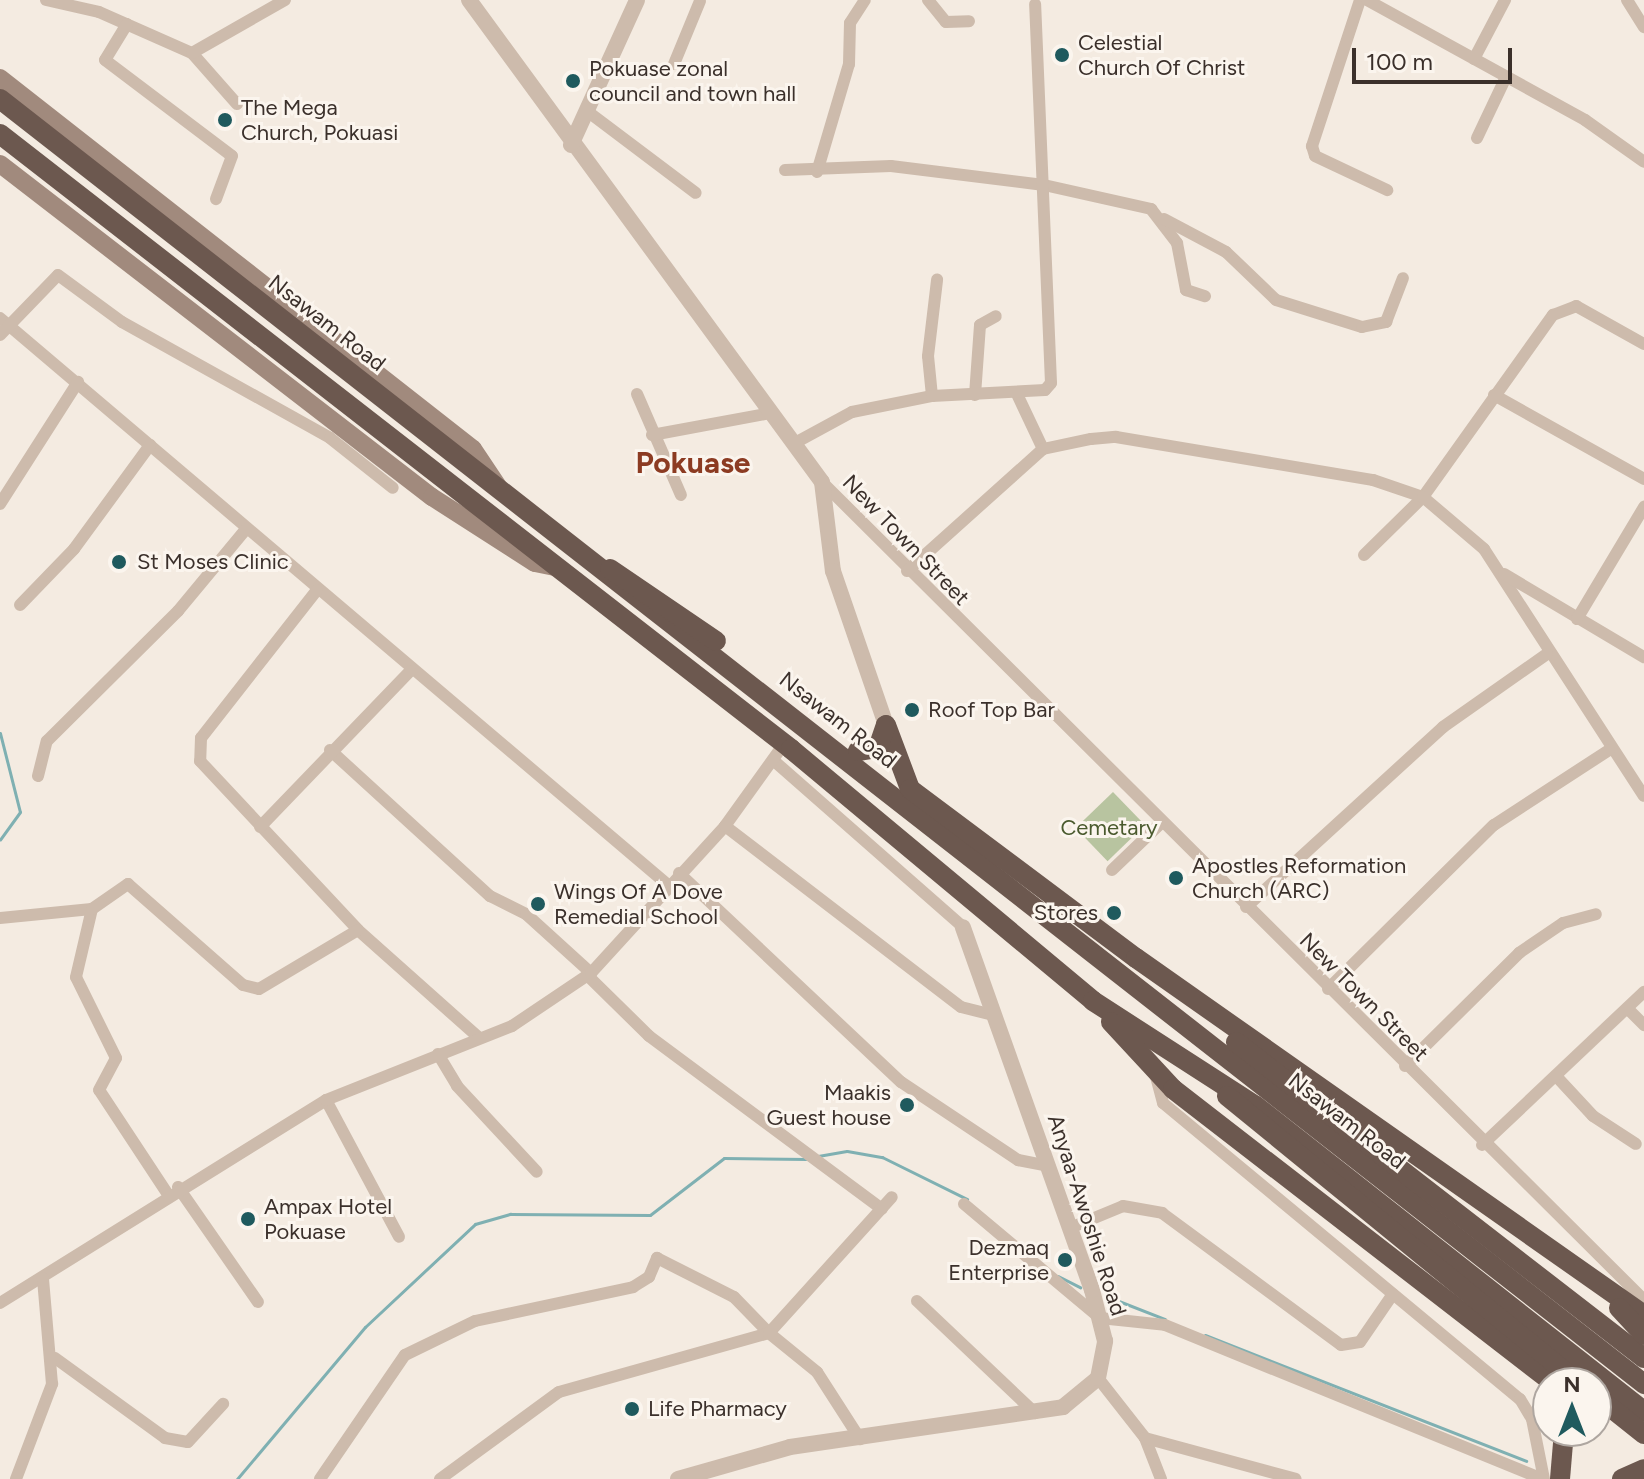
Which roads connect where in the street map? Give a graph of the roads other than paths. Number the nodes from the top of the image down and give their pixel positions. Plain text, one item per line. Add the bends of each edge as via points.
1 (46, 0) edge
2 (469, 0) edge
3 (637, 0) edge
4 (699, 0) edge
5 (865, 0) edge
6 (928, 0) edge
7 (1360, 0) edge
8 (1505, 0) edge
9 (1627, 0) edge
10 (279, 1) edge
11 (1372, 1) edge
12 (1035, 4) dead end
13 (969, 21) dead end
14 (127, 24) junction
15 (1644, 27) edge
16 (192, 53) junction
17 (1474, 59) junction
18 (674, 64) dead end
19 (1506, 77) junction
20 (0, 78) edge
21 (0, 99) edge
22 (237, 104) dead end
23 (587, 111) junction
24 (0, 134) edge
25 (1477, 138) dead end
26 (571, 145) junction
27 (1644, 162) edge
28 (0, 164) edge
29 (785, 170) dead end
30 (817, 172) junction
31 (1044, 185) junction
32 (1387, 190) dead end
33 (696, 193) dead end
34 (216, 199) dead end
35 (1164, 219) junction
36 (1403, 278) dead end
37 (937, 280) dead end
38 (1205, 296) dead end
39 (996, 316) dead end
40 (2, 326) edge
41 (1644, 344) edge
42 (78, 382) junction
43 (637, 394) dead end
44 (1017, 394) junction
45 (975, 395) junction
46 (1494, 395) junction
47 (932, 396) junction
48 (771, 413) junction
49 (652, 435) junction
50 (793, 444) junction
51 (150, 445) junction
52 (1043, 449) junction
53 (372, 452) junction
54 (421, 463) junction
55 (1644, 479) edge
56 (822, 482) junction
57 (393, 488) dead end
58 (502, 494) junction
59 (681, 495) dead end
60 (1423, 497) junction
61 (0, 504) edge
62 (1644, 507) edge
63 (1642, 524) edge
64 (246, 529) junction
65 (1364, 555) dead end
66 (600, 563) junction
67 (555, 567) junction
68 (907, 571) junction
69 (1502, 572) junction
70 (317, 590) junction
71 (20, 605) dead end
72 (1577, 619) junction
73 (1547, 654) junction
74 (1644, 657) edge
75 (410, 671) junction
76 (886, 725) junction
77 (330, 750) junction
78 (1609, 750) junction
79 (858, 751) junction
80 (778, 752) junction
81 (38, 776) dead end
82 (910, 789) junction
83 (1644, 796) edge
84 (1160, 824) junction
85 (725, 826) junction
86 (260, 827) junction
87 (1112, 870) dead end
88 (679, 873) junction
89 (668, 885) junction
90 (1246, 907) junction
91 (92, 909) junction
92 (1596, 914) dead end
93 (0, 918) edge
94 (963, 927) joint
95 (358, 930) junction
96 (1136, 958) junction
97 (589, 974) junction
98 (1328, 989) junction
99 (1644, 992) edge
100 (1093, 1001) junction
101 (1628, 1009) junction
102 (993, 1015) junction
103 (1644, 1025) edge
104 (478, 1037) junction
105 (438, 1054) junction
106 (1405, 1066) junction
107 (1155, 1073) junction
108 (1556, 1076) junction
109 (1219, 1087) junction
110 (326, 1100) junction
111 (1636, 1144) dead end
112 (1482, 1145) junction
113 (1049, 1166) junction
114 (537, 1172) dead end
115 (172, 1190) junction
116 (892, 1197) dead end
117 (964, 1204) dead end
118 (882, 1209) junction
119 (1070, 1228) junction
120 (399, 1237) dead end
121 (43, 1278) junction
122 (1605, 1293) junction
123 (1393, 1294) junction
124 (1644, 1300) edge
125 (917, 1301) dead end
126 (258, 1302) dead end
127 (0, 1303) edge
128 (1644, 1315) edge
129 (1100, 1318) junction
130 (769, 1333) junction
131 (1644, 1335) edge
132 (1488, 1338) junction
133 (55, 1358) junction
134 (1644, 1358) edge
135 (1559, 1367) edge
136 (1532, 1368) edge
137 (1098, 1378) junction
138 (1532, 1381) edge
139 (1644, 1384) edge
140 (223, 1404) dead end
141 (1612, 1409) edge
142 (1612, 1411) edge
143 (1644, 1411) edge
144 (1035, 1413) junction
145 (1644, 1421) edge
146 (1644, 1434) edge
147 (1145, 1438) junction
148 (860, 1439) junction
149 (1563, 1447) edge
150 (1644, 1469) edge
151 (16, 1479) edge
152 (320, 1479) edge
153 (440, 1479) edge
154 (678, 1479) edge
155 (1161, 1479) edge
156 (1296, 1479) edge
157 (1544, 1479) edge
158 (1560, 1479) edge
159 (1622, 1479) edge

1 - 14 street
2 - 26 street
3 - 23 street
4 - 18 street
5 - 30 street via 850,23 851,55
6 - 13 street via 946,22
7 - 32 street via 1327,81 1312,146 1315,156
8 - 17 street
9 - 15 street
10 - 16 street
11 - 17 street
12 - 31 street
14 - 16 street
14 - 34 street via 105,60 232,156
16 - 22 street
17 - 19 street
19 - 25 street
19 - 27 street
20 - 58 main road via 483,457
21 - 58 highway, Nsawam Road
23 - 26 street
23 - 33 street
24 - 54 highway, Nsawam Road
26 - 48 street
28 - 53 main road
29 - 30 street
30 - 31 street via 891,166
31 - 35 street via 1151,209
31 - 44 street via 1051,383
35 - 36 street via 1226,252 1276,300 1362,327 1386,322
35 - 38 street via 1180,251 1186,290
37 - 47 street via 928,356
39 - 45 street via 980,325
40 - 42 street
40 - 57 street via 58,275 122,322 330,438
41 - 46 street via 1576,306 1539,328
42 - 51 street
42 - 61 street
43 - 49 street
44 - 45 street
44 - 52 street
45 - 47 street
46 - 55 street
46 - 60 street
47 - 50 street via 852,412
48 - 49 street
48 - 50 street
49 - 59 street
50 - 56 street
51 - 64 street
51 - 71 street via 74,549
52 - 60 street via 1116,437 1359,477
52 - 68 street
53 - 54 main road
53 - 67 main road via 535,563
54 - 67 highway, Nsawam Road
56 - 68 street, New Town Street
56 - 76 street via 833,571
58 - 66 highway, Nsawam Road
60 - 65 street
60 - 69 street
62 - 63 street
63 - 72 street
64 - 70 street
64 - 81 street via 178,611 47,741
66 - 79 highway via 639,584
66 - 139 highway, Nsawam Road via 628,596 737,670
67 - 80 highway, Nsawam Road
68 - 84 street, New Town Street
69 - 72 street
69 - 73 street
70 - 75 street
70 - 86 street via 243,678 199,745 205,769
72 - 74 street
73 - 78 street
73 - 90 street via 1443,727
75 - 77 street
75 - 89 street via 549,790 618,836
76 - 79 highway via 878,748
76 - 82 highway
77 - 86 street
77 - 97 street via 490,896 522,911
78 - 83 street
78 - 98 street via 1494,825
79 - 82 highway
80 - 85 street
80 - 94 street
80 - 100 highway, Nsawam Road
82 - 96 highway
84 - 87 street
84 - 90 street, New Town Street
85 - 88 street
85 - 102 street via 961,1007
86 - 95 street
88 - 89 street
88 - 113 street via 901,1082 1018,1160
89 - 97 street
90 - 98 street, New Town Street
91 - 93 street
91 - 95 street via 128,884 243,985 259,989
91 - 115 street via 76,977 116,1058 99,1090
92 - 106 street via 1563,923 1519,953
94 - 102 street, Anyaa-Awoshie Road
95 - 104 street
96 - 122 highway
96 - 134 highway via 1281,1080
97 - 104 street via 512,1026
97 - 118 street via 649,1036
98 - 106 street, New Town Street
99 - 101 street
100 - 107 highway
100 - 109 highway, Nsawam Road
101 - 103 street
101 - 108 street
102 - 113 street, Anyaa-Awoshie Road
104 - 105 street
105 - 110 street
105 - 114 street via 457,1086
106 - 112 street, New Town Street
107 - 123 street via 1163,1103
107 - 132 highway
108 - 111 street via 1593,1116
108 - 112 street
109 - 135 highway via 1247,1118
109 - 143 highway, Nsawam Road via 1256,1106
110 - 115 street
110 - 120 street
112 - 124 street, New Town Street
113 - 119 street, Anyaa-Awoshie Road
115 - 121 street
115 - 126 street
116 - 118 street
117 - 129 street
118 - 130 street
119 - 123 street via 1123,1206 1162,1213 1341,1345 1360,1342
119 - 129 street, Anyaa-Awoshie Road
121 - 127 street
121 - 133 street
122 - 128 highway
122 - 131 highway
123 - 157 street via 1520,1399
125 - 144 street
129 - 137 street, Anyaa-Awoshie Road via 1105,1341
129 - 157 street via 1165,1325
130 - 148 street via 817,1372
130 - 152 street via 734,1297 657,1258 649,1277 633,1287 475,1321 405,1355
130 - 153 street via 559,1392
132 - 136 highway
132 - 138 highway
133 - 140 street via 165,1438 188,1442
133 - 151 street via 44,1417
137 - 144 street via 1079,1399
137 - 147 street
141 - 146 highway
142 - 145 highway
144 - 148 street
147 - 155 street
147 - 156 street
148 - 154 street via 774,1450
149 - 158 highway
150 - 159 highway

